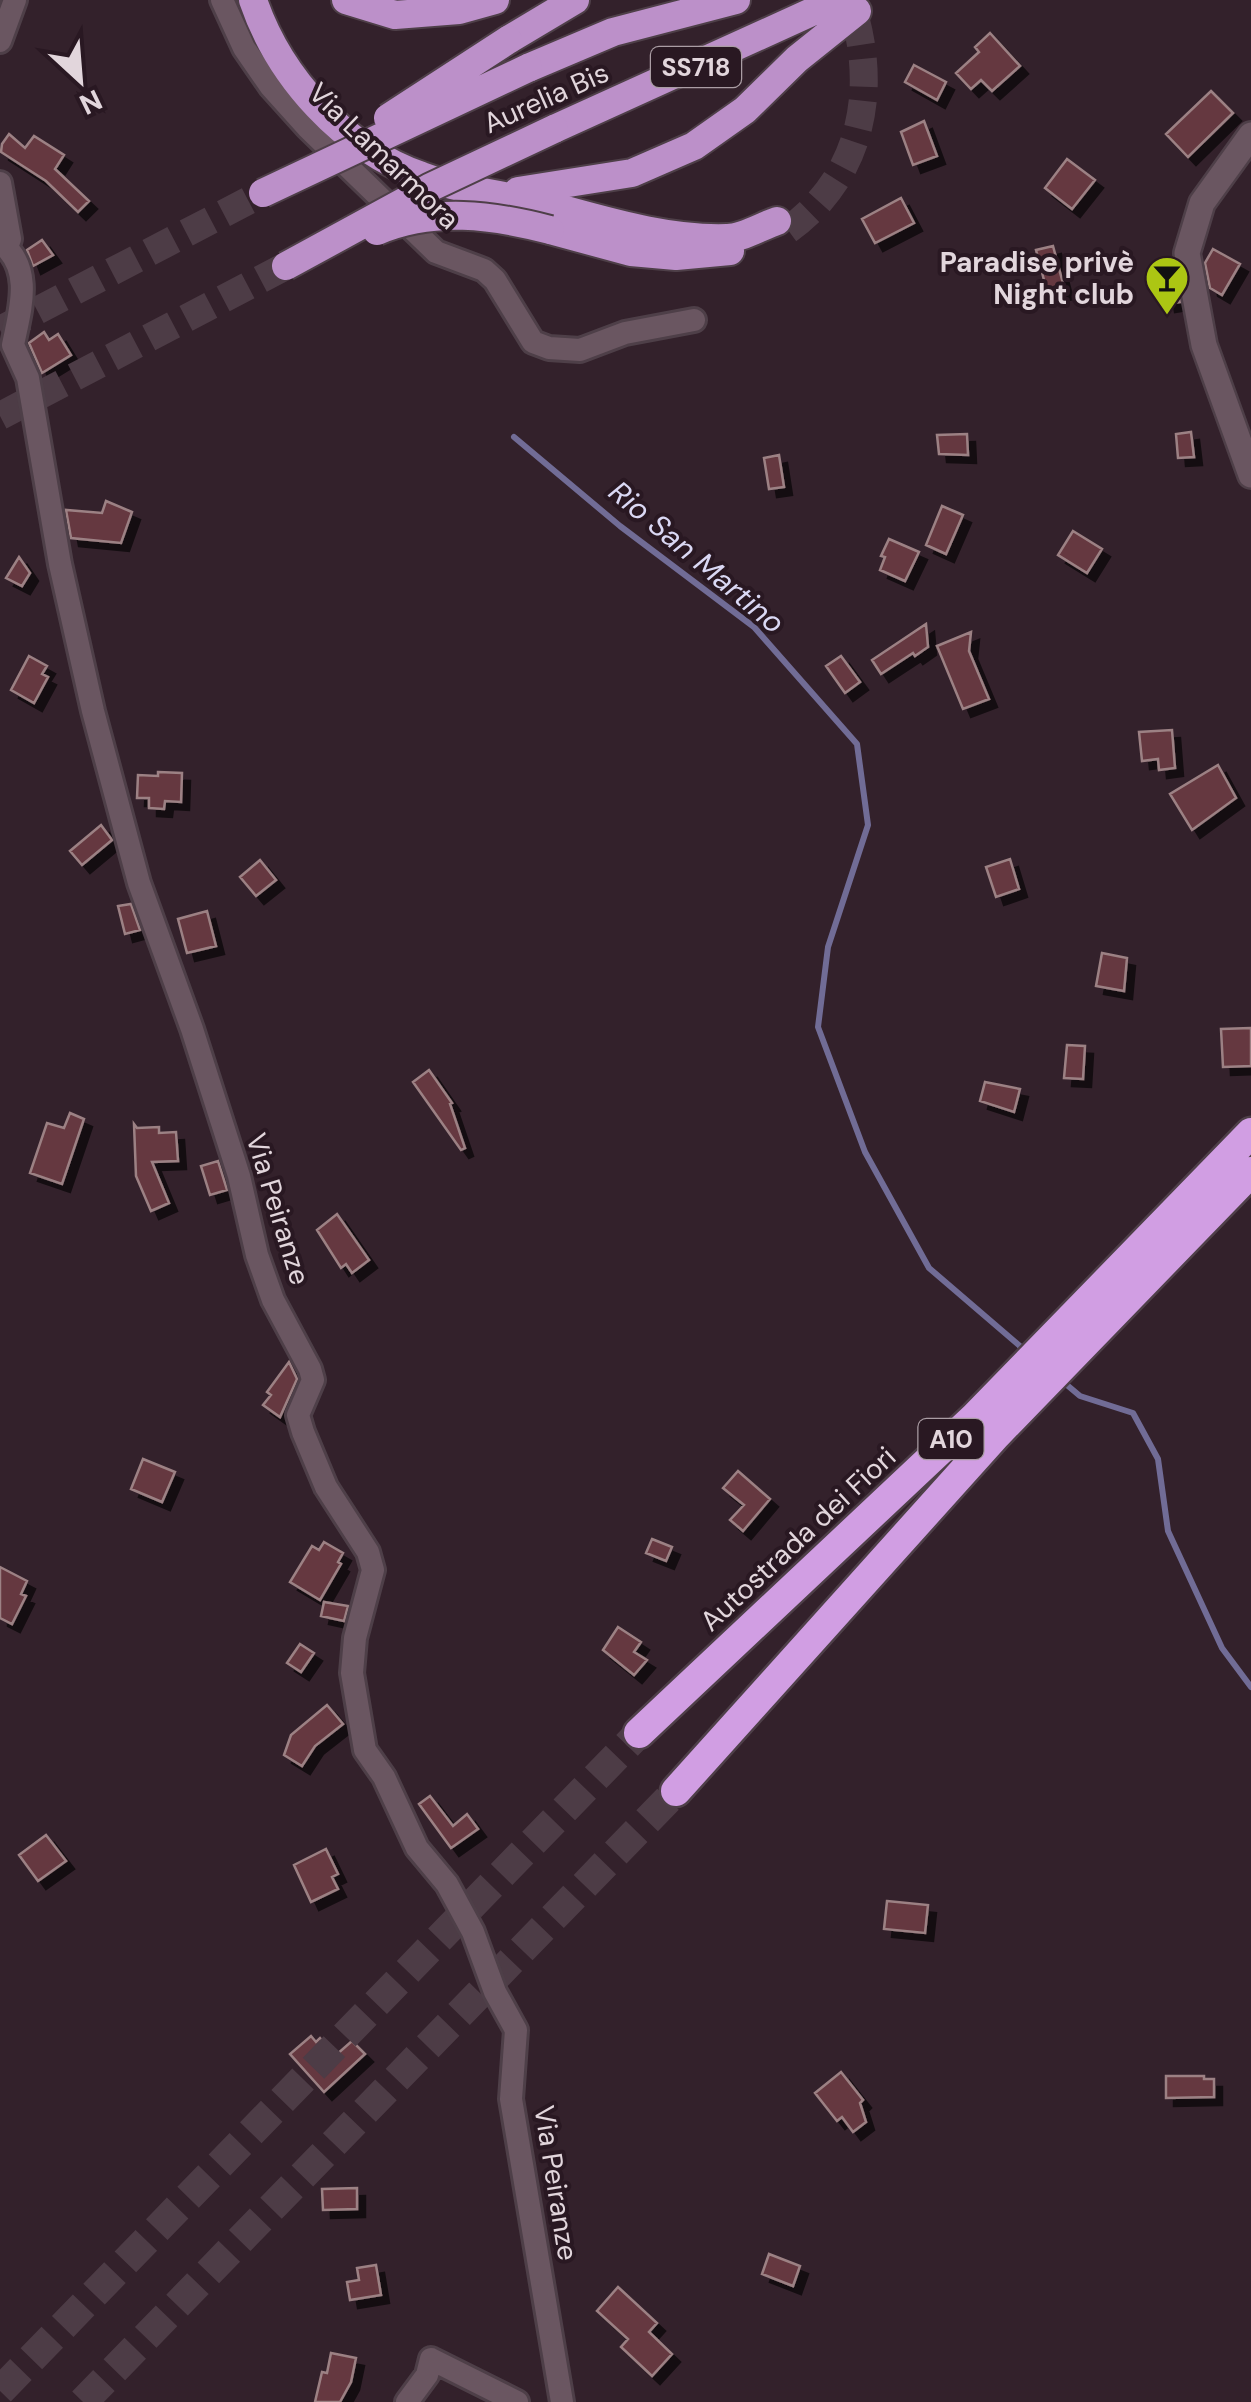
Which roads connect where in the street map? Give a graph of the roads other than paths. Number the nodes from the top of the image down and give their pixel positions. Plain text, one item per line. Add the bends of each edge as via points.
1 (16, 0) edge
2 (222, 0) edge
3 (252, 0) edge
4 (346, 0) edge
5 (496, 0) edge
6 (575, 0) edge
7 (736, 0) edge
8 (848, 5) edge
9 (0, 41) edge
10 (1251, 134) edge
11 (0, 182) edge
12 (492, 194) junction
13 (3, 244) edge
14 (694, 320) dead end
15 (6, 344) edge
16 (1251, 475) edge
17 (1251, 1132) edge
18 (1251, 1172) edge
19 (639, 1733) tunnel mouth
20 (676, 1792) tunnel mouth
21 (407, 2402) edge
22 (517, 2402) edge
23 (562, 2402) edge

1 - 9 street
2 - 14 street, Via Lamarmora via 244,48 306,127 436,252 495,280 533,342 580,350
3 - 12 highway via 298,85 349,132 382,158 422,176
4 - 5 highway via 394,15
6 - 7 highway, Aurelia Bis / SS718, bridge via 263,194 613,32
8 - 12 highway via 746,110 694,146 632,174
8 - 12 highway, Aurelia Bis / SS718, bridge via 429,188 289,271 417,218 493,218 631,252 676,256 740,250 783,225 716,237 618,226
10 - 16 street via 1202,203 1187,254 1204,345
11 - 13 street via 10,240
13 - 15 street via 22,280
15 - 23 street, Via Peiranze via 28,378 60,564 139,883 239,1176 257,1255 310,1369 313,1380 298,1414 310,1456 373,1570 354,1638 352,1673 365,1750 417,1848 473,1932 516,2030 511,2099
17 - 19 highway, Autostrada dei Fiori / A10 via 975,1417
18 - 20 highway, A10 via 996,1436
21 - 22 street via 431,2359

